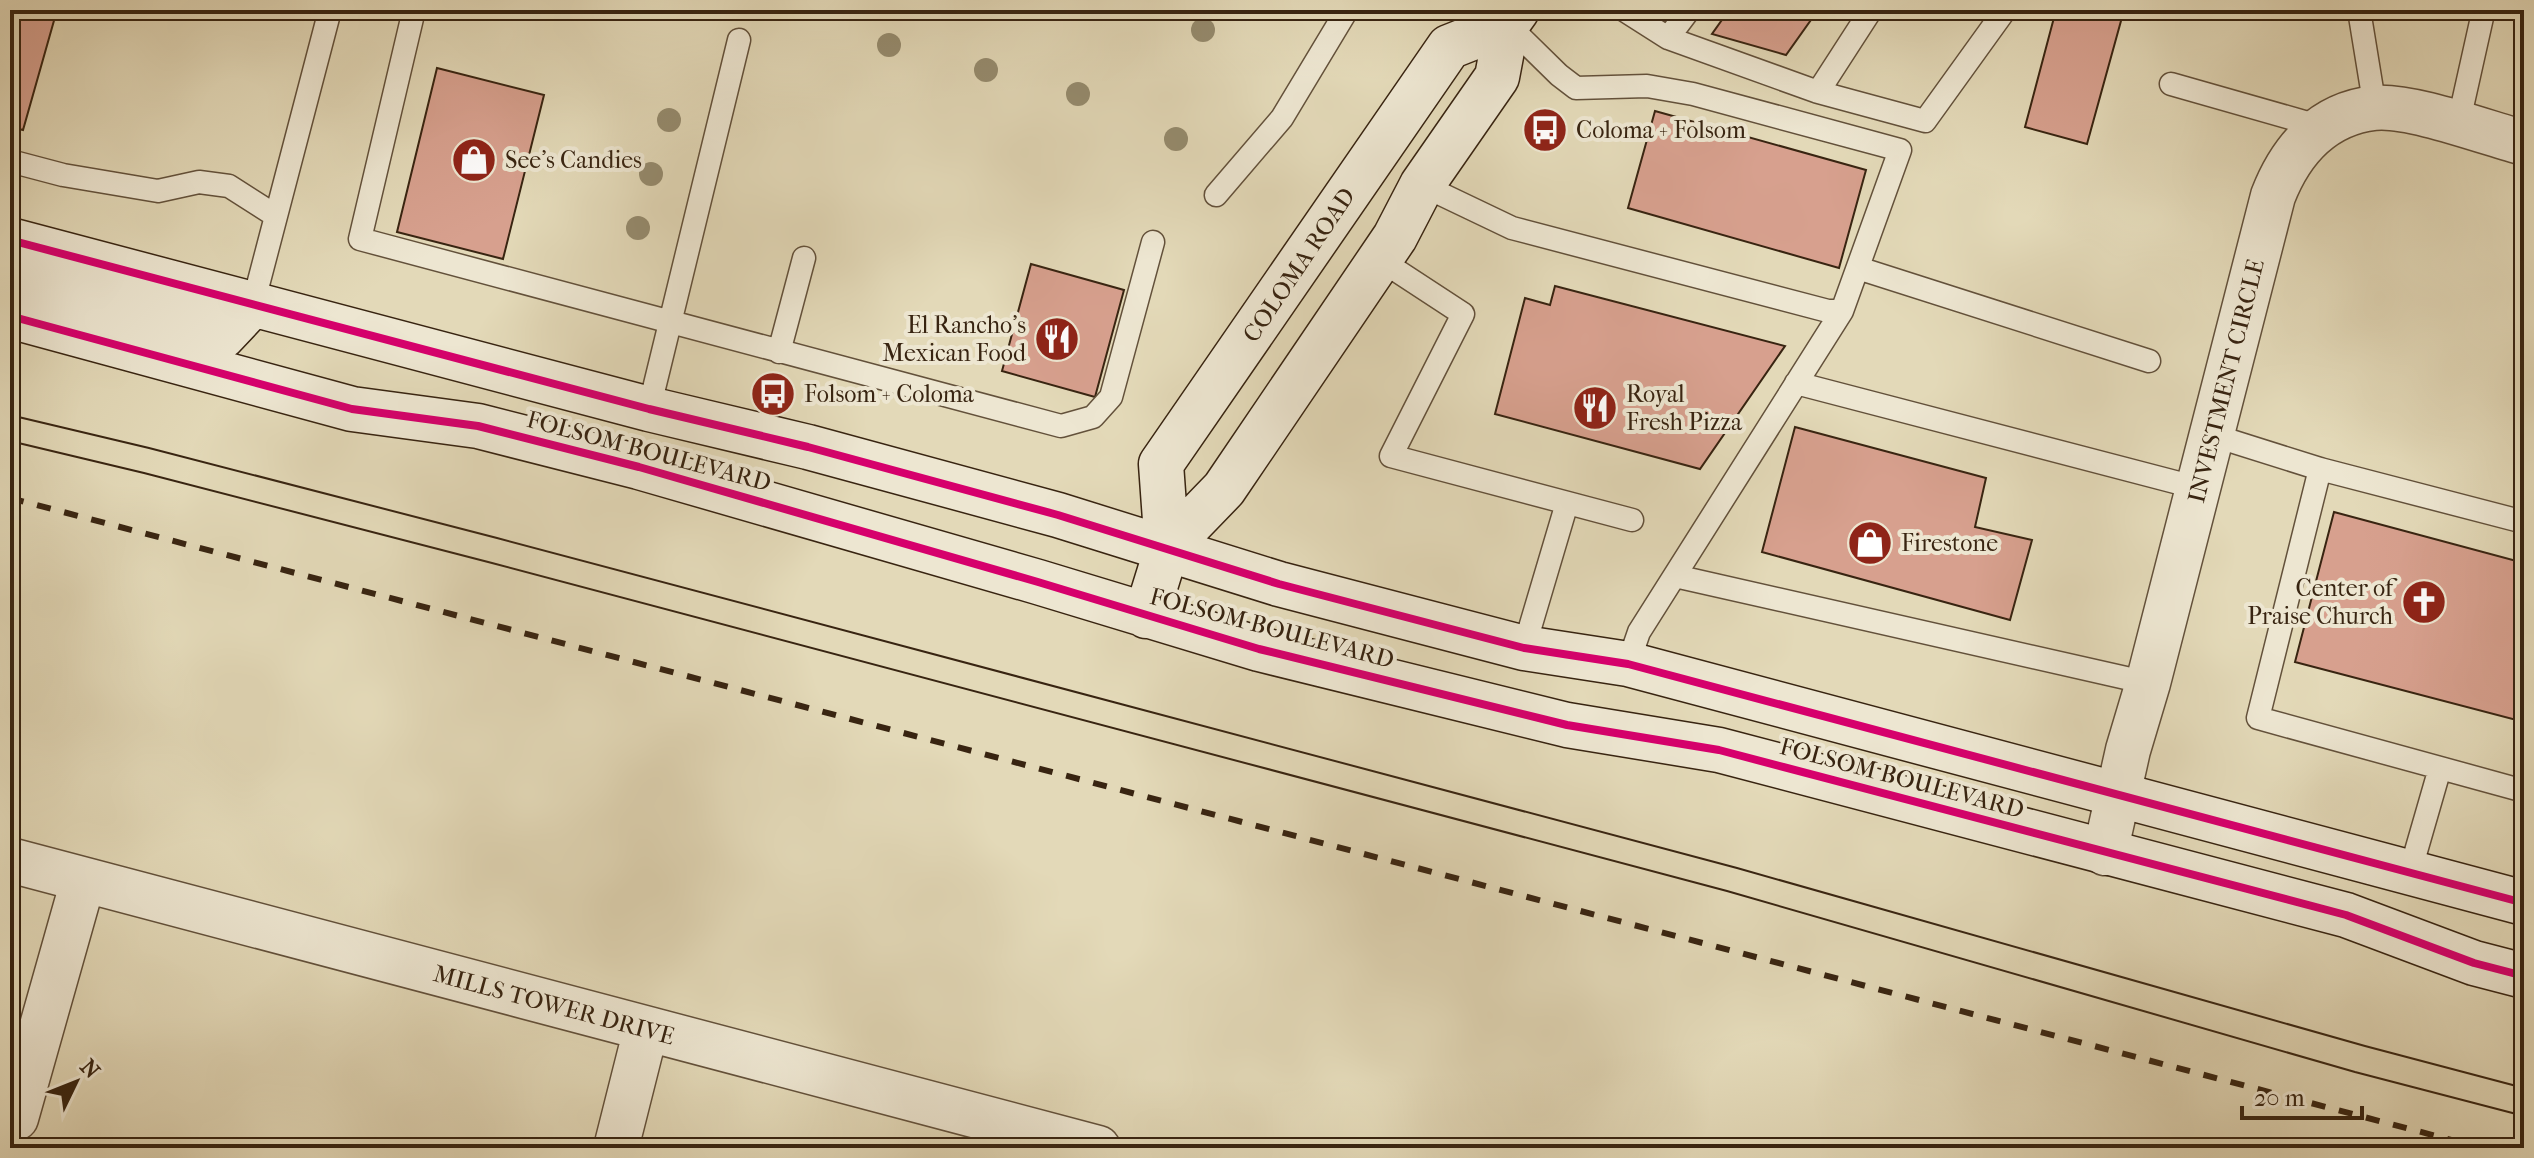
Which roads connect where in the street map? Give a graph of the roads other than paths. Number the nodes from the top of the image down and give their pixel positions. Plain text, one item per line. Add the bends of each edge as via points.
1 (330, 10) edge
2 (414, 10) edge
3 (1347, 10) edge
4 (1624, 10) edge
5 (1689, 10) edge
6 (1871, 10) edge
7 (2005, 10) edge
8 (2359, 10) edge
9 (2483, 13) dead end
10 (1512, 17) edge
11 (1668, 38) junction
12 (739, 40) dead end
13 (2171, 84) dead end
14 (1818, 92) junction
15 (2375, 108) junction
16 (2458, 125) junction
17 (2322, 127) junction
18 (2524, 143) edge
19 (10, 161) edge
20 (1422, 185) junction
21 (1216, 195) dead end
22 (276, 216) junction
23 (10, 240) edge
24 (1153, 242) dead end
25 (804, 258) dead end
26 (1379, 259) junction
27 (1858, 268) junction
28 (10, 280) edge
29 (253, 304) junction
30 (1842, 311) junction
31 (10, 316) edge
32 (670, 323) junction
33 (779, 352) junction
34 (2149, 361) dead end
35 (1796, 383) junction
36 (649, 409) junction
37 (2212, 435) junction
38 (2320, 469) junction
39 (2198, 488) junction
40 (1567, 503) junction
41 (1632, 520) dead end
42 (2524, 522) edge
43 (1167, 548) junction
44 (1675, 576) junction
45 (1146, 616) junction
46 (1524, 648) junction
47 (1628, 664) junction
48 (2148, 683) junction
49 (2440, 768) junction
50 (2524, 791) edge
51 (2117, 796) junction
52 (2105, 853) junction
53 (10, 860) edge
54 (2410, 872) junction
55 (83, 881) junction
56 (2524, 903) edge
57 (2524, 976) edge
58 (646, 1029) junction
59 (16, 1118) dead end
60 (616, 1148) edge
61 (1098, 1148) edge

1 - 22 lane
2 - 32 lane via 360,239
3 - 21 lane via 1282,118
4 - 11 lane
5 - 11 lane
6 - 14 lane
7 - 14 lane via 1925,121
8 - 15 lane
9 - 16 lane
10 - 20 main road, COLOMA ROAD via 1497,77
10 - 27 lane via 1576,88 1647,86 1693,94 1900,150
10 - 43 main road, COLOMA ROAD via 1449,47 1161,464
11 - 14 lane
12 - 32 lane
13 - 17 lane
15 - 16 main road, INVESTMENT CIRCLE via 2403,109
15 - 17 main road, INVESTMENT CIRCLE
16 - 18 main road, INVESTMENT CIRCLE
17 - 37 main road, INVESTMENT CIRCLE via 2300,146 2273,196
19 - 22 lane via 158,191 199,182 229,186
20 - 26 main road, COLOMA ROAD
20 - 30 lane via 1512,228
22 - 29 lane
23 - 29 main road, FOLSOM BOULEVARD
24 - 33 lane via 1111,397 1093,417 1061,426
25 - 33 lane
26 - 40 lane via 1463,314 1391,456
26 - 43 main road, COLOMA ROAD via 1224,489
27 - 30 lane
27 - 34 lane
28 - 29 main road via 222,337
29 - 36 main road, FOLSOM BOULEVARD
30 - 35 lane
31 - 45 main road, FOLSOM BOULEVARD via 352,409 478,426 639,467
32 - 33 lane
32 - 36 lane
35 - 39 lane
35 - 44 lane
36 - 43 main road, FOLSOM BOULEVARD via 808,447
37 - 38 lane
37 - 39 main road, INVESTMENT CIRCLE
38 - 42 lane
38 - 49 lane via 2258,718
39 - 48 main road, INVESTMENT CIRCLE
40 - 41 lane
40 - 46 lane
43 - 45 main road, COLOMA ROAD
43 - 46 main road, FOLSOM BOULEVARD via 1279,584
44 - 47 lane via 1639,632
44 - 48 lane
45 - 52 main road, FOLSOM BOULEVARD via 1567,725 1719,750
46 - 47 main road, FOLSOM BOULEVARD
47 - 51 main road, FOLSOM BOULEVARD
48 - 51 main road, INVESTMENT CIRCLE
49 - 50 lane
49 - 54 lane
51 - 52 main road, INVESTMENT CIRCLE
51 - 54 main road, FOLSOM BOULEVARD
52 - 57 main road, FOLSOM BOULEVARD via 2346,915
53 - 55 main road, MILLS TOWER DRIVE
54 - 56 main road, FOLSOM BOULEVARD
55 - 58 main road, MILLS TOWER DRIVE
55 - 59 main road
58 - 60 main road
58 - 61 main road, MILLS TOWER DRIVE

